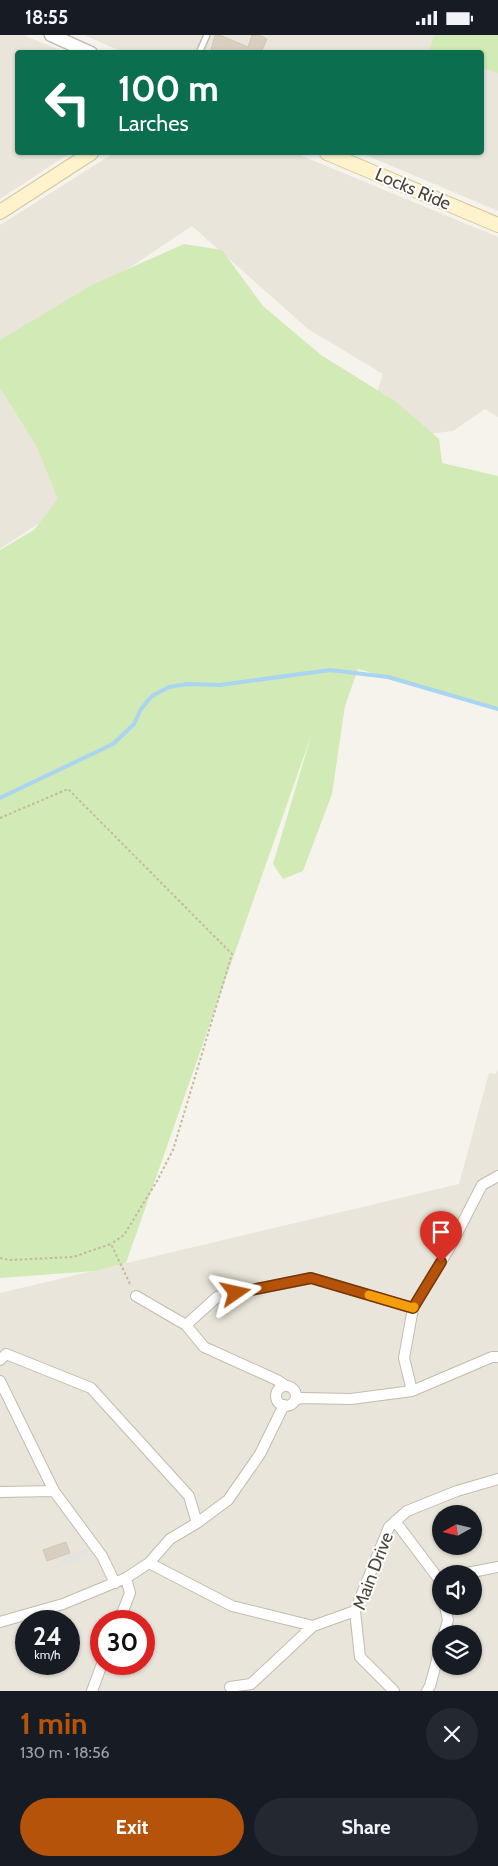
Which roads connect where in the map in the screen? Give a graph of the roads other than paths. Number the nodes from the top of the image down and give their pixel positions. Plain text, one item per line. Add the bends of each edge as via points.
1 (51, 35) edge
2 (207, 35) edge
3 (85, 50) edge
4 (200, 50) edge
5 (88, 155) edge
6 (332, 155) edge
7 (0, 212) edge
8 (498, 225) edge
9 (498, 1176) edge
10 (136, 1296) road end
11 (413, 1308) junction
12 (186, 1325) junction
13 (498, 1357) edge
14 (0, 1360) edge
15 (0, 1381) edge
16 (280, 1385) junction
17 (412, 1391) junction
18 (298, 1397) junction
19 (284, 1405) junction
20 (498, 1479) edge
21 (54, 1491) junction
22 (0, 1492) edge
23 (396, 1521) junction
24 (197, 1523) junction
25 (149, 1563) junction
26 (498, 1567) edge
27 (432, 1568) edge
28 (482, 1570) edge
29 (126, 1578) junction
30 (115, 1583) junction
31 (123, 1610) edge
32 (355, 1611) junction
33 (0, 1622) edge
34 (313, 1626) junction
35 (98, 1675) edge
36 (433, 1675) edge
37 (230, 1687) dead end
38 (92, 1691) edge
39 (394, 1691) edge
40 (427, 1691) edge

1 - 3 street
2 - 4 lane
5 - 7 main road
6 - 8 main road, Locks Ride
9 - 11 street via 482,1185
10 - 12 street
11 - 12 street via 311,1278 217,1297
11 - 17 street via 404,1358
12 - 16 street via 204,1347
13 - 17 street
14 - 24 street via 6,1355 91,1388 189,1496
15 - 21 street
16 - 18 street via 292,1388
16 - 19 street via 276,1398
17 - 18 street via 351,1399
18 - 19 street via 291,1405
19 - 24 street via 260,1455 228,1500
20 - 23 street, Main Drive via 407,1511
21 - 22 street
21 - 30 street via 102,1557
23 - 27 street
23 - 32 street, Main Drive via 390,1527
24 - 25 street via 170,1539
25 - 29 street
25 - 34 street via 232,1606
26 - 28 street
29 - 30 street
29 - 31 street via 130,1593
30 - 33 street via 63,1604
32 - 34 street
32 - 39 street, Main Drive via 360,1657
34 - 37 street via 251,1684
35 - 38 street
36 - 40 street

